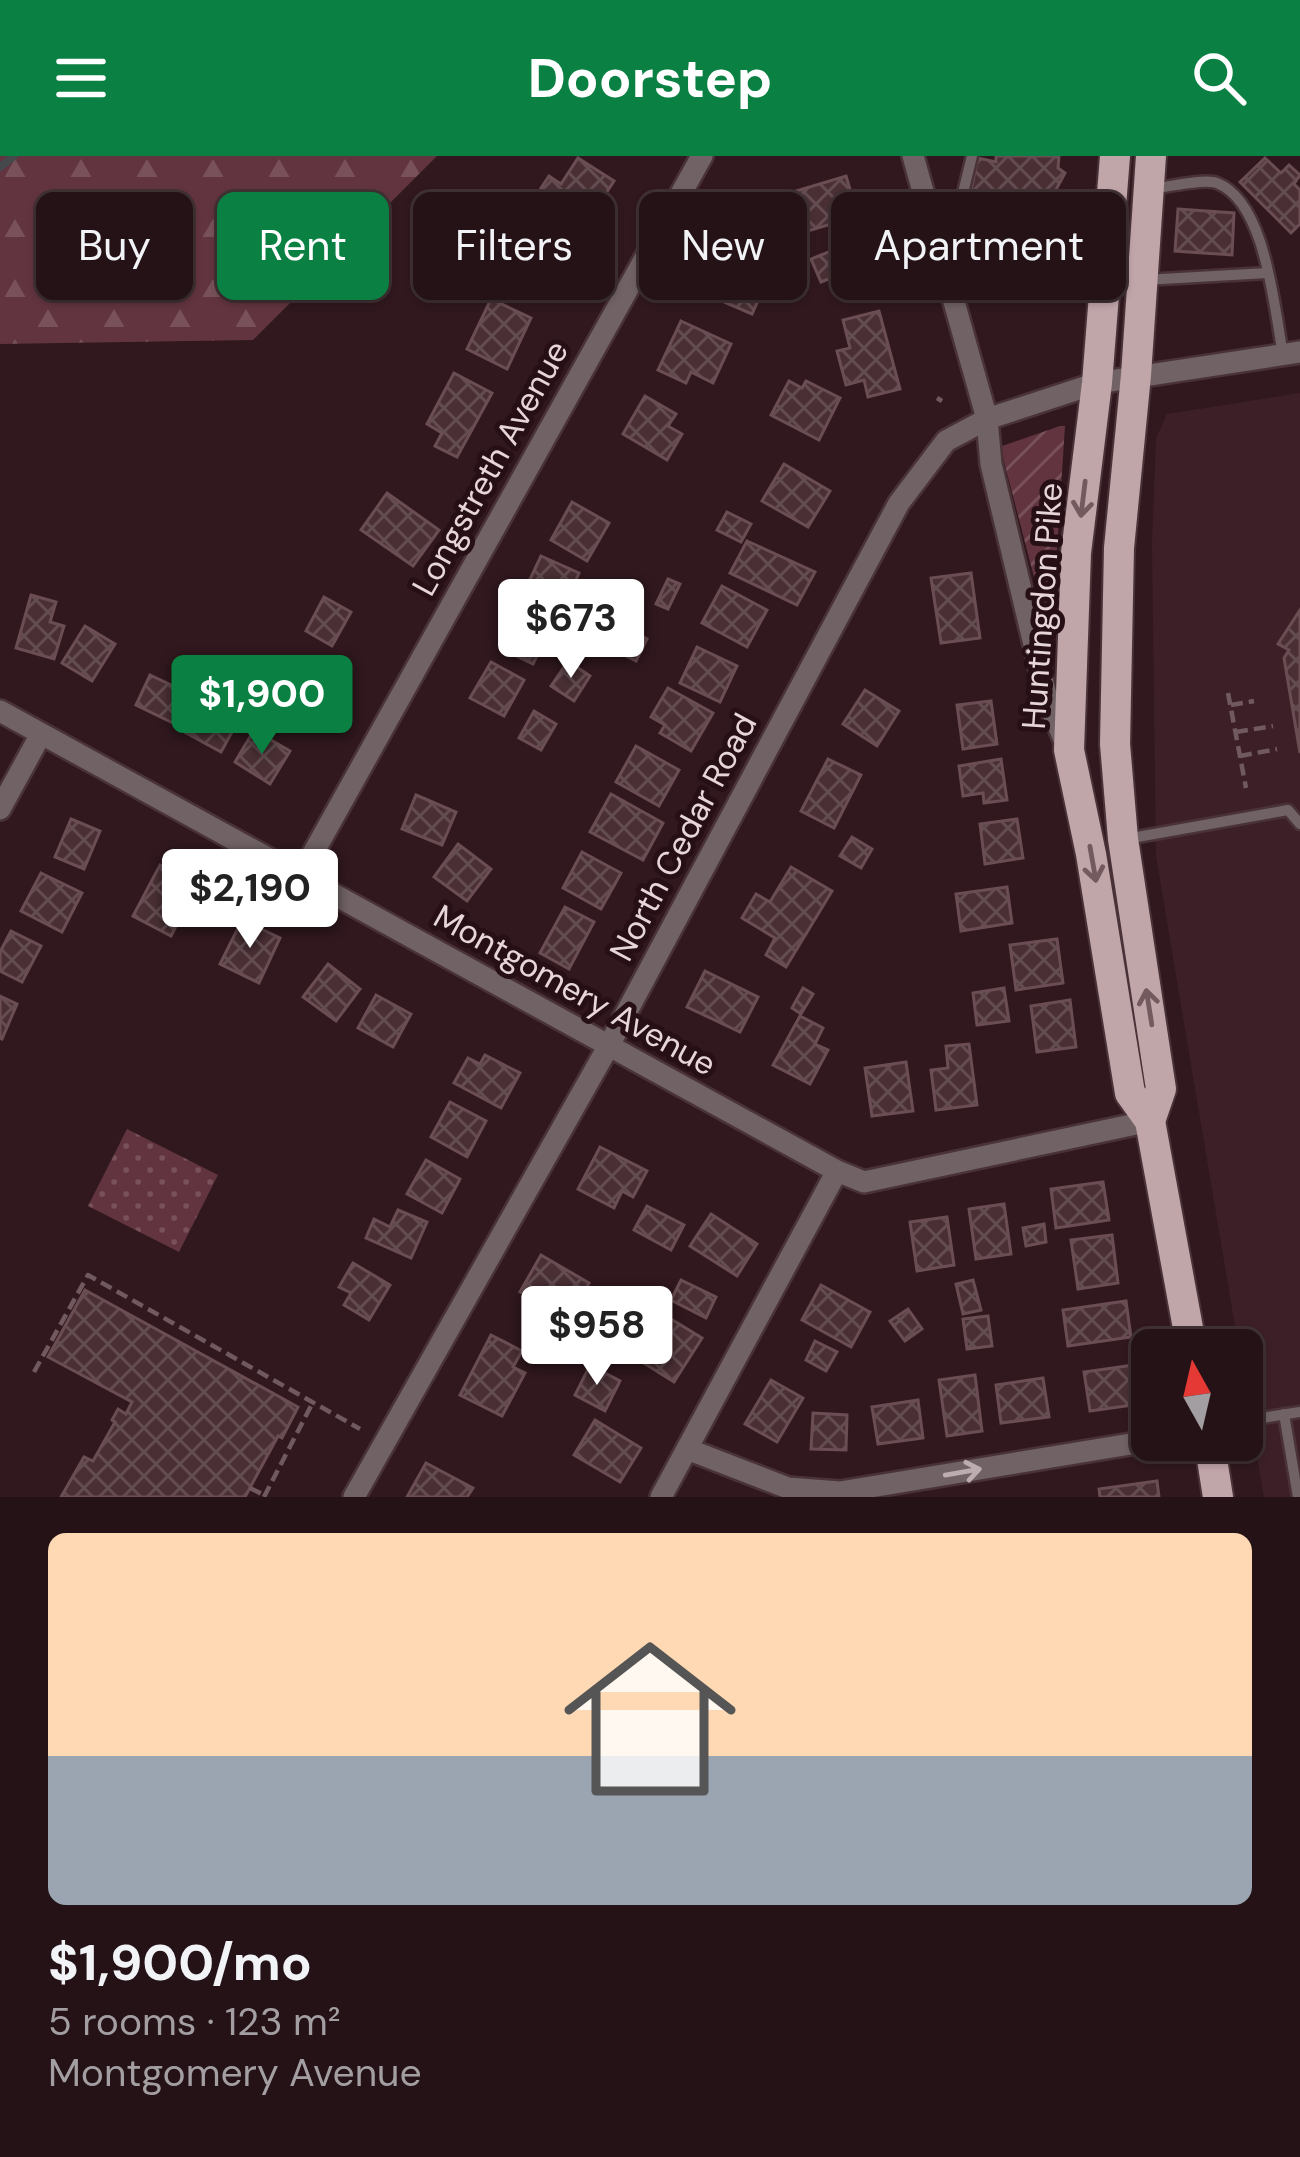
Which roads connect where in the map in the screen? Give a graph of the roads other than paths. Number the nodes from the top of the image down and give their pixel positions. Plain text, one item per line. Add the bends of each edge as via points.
1 (702, 156) edge
2 (913, 156) edge
3 (973, 156) edge
4 (1115, 156) edge
5 (1151, 156) edge
6 (1148, 189) junction
7 (923, 192) edge
8 (963, 192) edge
9 (1267, 273) junction
10 (1142, 280) junction
11 (954, 300) edge
12 (1292, 353) edge
13 (1136, 375) junction
14 (1097, 382) junction
15 (988, 418) junction
16 (0, 711) edge
17 (41, 734) junction
18 (1069, 750) junction
19 (0, 808) edge
20 (1300, 824) edge
21 (1123, 839) junction
22 (301, 875) junction
23 (608, 1047) junction
24 (1150, 1121) junction
25 (837, 1172) junction
26 (1188, 1329) edge
27 (1300, 1412) edge
28 (1284, 1414) junction
29 (1263, 1418) edge
30 (1131, 1444) edge
31 (687, 1449) junction
32 (1212, 1461) edge
33 (354, 1497) edge
34 (661, 1497) edge
35 (1218, 1497) edge
36 (1298, 1497) edge

1 - 22 street, Longstreth Avenue
2 - 7 street
3 - 8 lane
4 - 14 main road, Huntingdon Pike
5 - 6 main road, Huntingdon Pike
6 - 9 lane via 1214,181 1240,198 1258,230
6 - 10 main road, Huntingdon Pike
9 - 10 lane
9 - 12 lane
10 - 13 main road, Huntingdon Pike
11 - 15 street
12 - 13 street, North Cedar Road
13 - 14 street, North Cedar Road
13 - 21 main road, Huntingdon Pike via 1119,548 1115,744
14 - 15 street, North Cedar Road
14 -> 18 main road, Huntingdon Pike via 1076,553
15 - 18 street via 991,464 1047,699
15 - 23 street, North Cedar Road via 946,441 899,503
16 - 17 street, Montgomery Avenue
17 - 19 street
17 - 22 street, Montgomery Avenue
18 -> 24 main road, Huntingdon Pike via 1130,1093
20 - 21 lane via 1288,810
24 -> 21 main road, Huntingdon Pike via 1161,1089
22 - 23 street, Montgomery Avenue
23 - 25 street, Montgomery Avenue
23 - 33 street, North Cedar Road
24 - 25 street, Montgomery Avenue via 864,1182
24 - 26 main road, Huntingdon Pike
25 - 31 street
27 - 28 lane
28 - 29 lane
28 - 36 lane
31 -> 30 street via 788,1488 840,1492
31 - 34 street
32 - 35 main road

